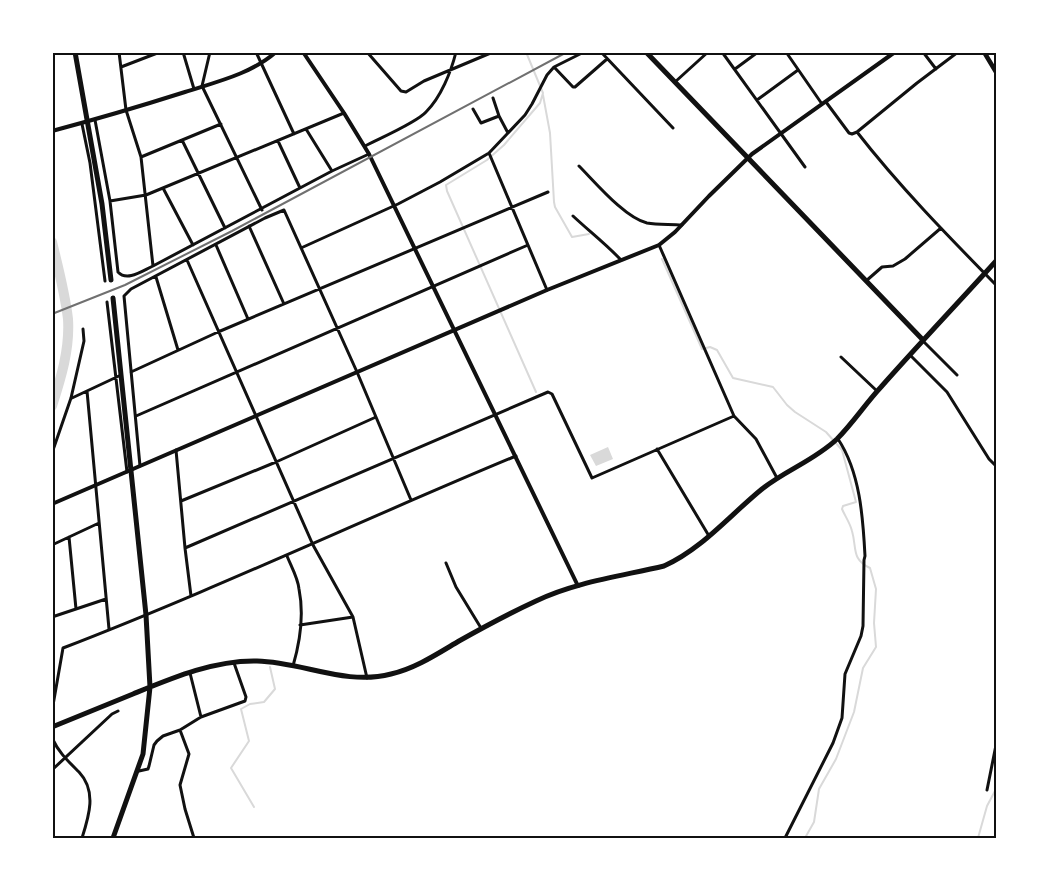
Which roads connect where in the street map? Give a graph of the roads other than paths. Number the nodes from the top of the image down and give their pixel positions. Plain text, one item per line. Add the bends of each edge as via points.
1 (75, 52) edge
2 (119, 52) edge
3 (160, 52) edge
4 (183, 52) edge
5 (210, 52) edge
6 (256, 52) edge
7 (276, 52) edge
8 (303, 52) edge
9 (367, 52) edge
10 (456, 52) edge
11 (493, 52) edge
12 (584, 52) edge
13 (601, 52) edge
14 (646, 52) edge
15 (708, 52) edge
16 (722, 52) edge
17 (758, 52) edge
18 (786, 52) edge
19 (895, 52) edge
20 (923, 52) edge
21 (958, 52) edge
22 (984, 52) edge
23 (608, 59) junction
24 (262, 64) junction
25 (121, 67) junction
26 (554, 67) junction
27 (936, 69) junction
28 (450, 70) junction
29 (735, 70) junction
30 (798, 70) junction
31 (996, 72) edge
32 (674, 82) junction
33 (202, 86) junction
34 (194, 89) junction
35 (493, 98) dead end
36 (757, 100) junction
37 (824, 103) junction
38 (473, 108) dead end
39 (126, 110) junction
40 (344, 113) junction
41 (499, 116) junction
42 (95, 120) junction
43 (85, 123) junction
44 (221, 124) junction
45 (673, 128) dead end
46 (306, 129) junction
47 (52, 131) edge
48 (857, 132) junction
49 (508, 133) junction
50 (782, 133) junction
51 (294, 134) junction
52 (182, 140) junction
53 (278, 141) junction
54 (364, 146) junction
55 (489, 153) junction
56 (369, 154) junction
57 (141, 157) junction
58 (237, 158) junction
59 (746, 158) junction
60 (579, 166) dead end
61 (805, 167) dead end
62 (332, 171) junction
63 (199, 174) junction
64 (163, 188) junction
65 (300, 188) junction
66 (548, 192) dead end
67 (146, 195) junction
68 (110, 201) junction
69 (394, 206) junction
70 (511, 206) junction
71 (262, 210) junction
72 (573, 216) dead end
73 (682, 225) junction
74 (250, 226) junction
75 (225, 228) junction
76 (941, 228) junction
77 (193, 245) junction
78 (216, 245) junction
79 (528, 245) junction
80 (659, 245) junction
81 (414, 247) junction
82 (301, 248) junction
83 (187, 260) junction
84 (621, 260) junction
85 (996, 261) edge
86 (153, 266) junction
87 (985, 273) junction
88 (156, 277) junction
89 (108, 281) dead end
90 (866, 282) junction
91 (996, 285) edge
92 (433, 287) junction
93 (320, 289) junction
94 (547, 290) junction
95 (113, 298) dead end
96 (106, 302) dead end
97 (284, 304) junction
98 (248, 320) junction
99 (83, 329) dead end
100 (337, 329) junction
101 (455, 329) junction
102 (218, 332) junction
103 (923, 340) junction
104 (178, 350) junction
105 (910, 354) junction
106 (841, 357) dead end
107 (131, 372) junction
108 (357, 372) junction
109 (236, 373) junction
110 (957, 375) dead end
111 (118, 376) junction
112 (87, 391) junction
113 (877, 392) junction
114 (71, 398) junction
115 (496, 415) junction
116 (136, 416) junction
117 (255, 416) junction
118 (734, 416) junction
119 (376, 417) junction
120 (838, 438) junction
121 (657, 448) junction
122 (176, 450) junction
123 (52, 453) edge
124 (516, 456) junction
125 (393, 459) junction
126 (276, 462) junction
127 (140, 466) junction
128 (996, 466) edge
129 (129, 471) junction
130 (778, 478) junction
131 (95, 486) junction
132 (411, 500) junction
133 (180, 501) junction
134 (294, 502) junction
135 (52, 504) edge
136 (99, 523) junction
137 (709, 536) junction
138 (69, 537) junction
139 (313, 544) junction
140 (52, 545) edge
141 (185, 548) junction
142 (287, 556) junction
143 (446, 563) dead end
144 (578, 586) junction
145 (191, 596) junction
146 (106, 599) junction
147 (76, 609) junction
148 (146, 615) junction
149 (52, 617) edge
150 (353, 617) junction
151 (300, 624) junction
152 (481, 628) junction
153 (109, 629) junction
154 (234, 662) junction
155 (293, 666) junction
156 (190, 673) junction
157 (367, 679) junction
158 (150, 687) junction
159 (52, 711) edge
160 (118, 711) dead end
161 (201, 718) junction
162 (52, 727) edge
163 (180, 730) junction
164 (52, 738) edge
165 (996, 745) edge
166 (65, 759) junction
167 (52, 770) edge
168 (138, 771) junction
169 (987, 790) dead end
170 (82, 838) edge
171 (113, 838) edge
172 (194, 838) edge
173 (785, 838) edge

1 - 43 main road
2 - 25 street
3 - 25 street
4 - 34 street
5 - 33 street
6 - 24 street
7 - 24 street
8 - 40 street
9 - 28 street via 404,92
10 - 28 street
11 - 28 street
12 - 26 street
13 - 23 street
14 - 32 main road
15 - 32 street
16 - 29 street
17 - 29 street
18 - 30 street
19 - 37 street
20 - 27 street
21 - 27 street
22 - 31 main road
23 - 26 street via 575,87
23 - 45 street
24 - 33 street
24 - 51 street
25 - 39 street
26 - 49 street via 525,116
27 - 48 street
28 - 54 street via 426,113
29 - 36 street
30 - 36 street
30 - 37 street
32 - 59 main road
33 - 34 street
33 - 44 street
34 - 39 street
35 - 41 street
36 - 50 street
37 - 48 street via 849,133
37 - 50 street
38 - 41 street via 481,122
39 - 42 street
39 - 57 street
40 - 46 street
40 - 54 street
41 - 49 street
42 - 43 street
42 - 68 street
43 - 47 street
43 - 89 main road via 102,204
44 - 52 street
44 - 58 street
46 - 51 street
46 - 62 street
48 - 76 street
49 - 55 street
50 - 59 street
50 - 61 street
51 - 53 street
52 - 57 street
52 - 63 street
53 - 58 street
53 - 65 street
54 - 56 street
55 - 69 street
55 - 70 street
56 - 62 street
56 - 69 street
57 - 67 street
58 - 63 street
58 - 71 street
59 - 73 street
59 - 90 main road
60 - 73 street via 620,207 638,220
62 - 65 street
63 - 64 street
63 - 75 street
64 - 67 street
64 - 77 street
65 - 71 street
66 - 70 street
67 - 68 street
67 - 86 street
68 - 86 street via 118,272 127,277
69 - 81 street
69 - 82 street
70 - 79 street
70 - 81 street
71 - 75 street
72 - 84 street
73 - 80 street
74 - 78 street
74 - 82 street via 284,210
74 - 97 street
75 - 77 street
76 - 87 street
76 - 90 street via 905,259 893,266 882,267
77 - 86 street
78 - 83 street
78 - 98 street
79 - 92 street
79 - 94 street
80 - 84 street
80 - 118 street
81 - 92 street
81 - 93 street
82 - 93 street
83 - 88 street
83 - 102 street
84 - 94 street
85 - 87 main road
87 - 91 street
87 - 103 main road
88 - 104 street
88 - 107 street via 124,296
90 - 103 main road
92 - 100 street
92 - 101 street
93 - 97 street
93 - 100 street
94 - 101 street
95 - 111 main road
96 - 111 street
97 - 98 street
98 - 102 street
99 - 114 street via 84,341
100 - 108 street
100 - 109 street
101 - 108 street
101 - 115 street
102 - 104 street
102 - 109 street
103 - 105 main road
103 - 110 street
104 - 107 street
105 - 113 main road
105 - 128 street via 947,392 988,460
106 - 113 street
107 - 116 street
108 - 117 street
108 - 119 street
109 - 116 street
109 - 117 street
111 - 112 street
111 - 129 main road
112 - 114 street
112 - 131 street
113 - 120 main road
114 - 123 street
115 - 121 street via 548,392 552,394 592,478
115 - 124 street
115 - 125 street
116 - 127 street
117 - 122 street
117 - 126 street
118 - 121 street
118 - 130 street via 756,440
119 - 125 street
119 - 126 street
120 - 130 main road via 803,465
120 - 173 street via 851,463 861,507 866,556 863,626 845,674 842,718 833,743
121 - 137 street
122 - 127 street
122 - 133 street
124 - 132 street
124 - 144 street
125 - 132 street
125 - 134 street
126 - 133 street
126 - 134 street
127 - 129 street
129 - 131 street
129 - 148 main road
130 - 137 main road
131 - 135 street
131 - 136 street
132 - 139 street
133 - 141 street
134 - 139 street
134 - 141 street
136 - 138 street
136 - 146 street
137 - 144 main road via 664,566
138 - 140 street
138 - 147 street
139 - 142 street
139 - 150 street
141 - 145 street
142 - 145 street
142 - 151 street via 299,587
143 - 152 street via 456,587
144 - 152 main road via 538,600
145 - 148 street
146 - 147 street
146 - 153 street
147 - 149 street
148 - 153 street
148 - 158 main road
150 - 151 street
150 - 157 street
151 - 155 street via 300,641
152 - 157 main road via 417,665
153 - 159 street via 63,648
154 - 155 main road via 258,661
154 - 156 main road
154 - 161 street via 245,701
155 - 157 main road
156 - 158 main road
156 - 161 street
158 - 162 main road
158 - 168 main road via 146,734
160 - 166 street
161 - 163 street
163 - 168 street via 157,741 148,769
163 - 172 street via 189,754 180,785
164 - 166 street
165 - 169 street
166 - 167 street
166 - 170 street via 84,778 88,787 90,813
168 - 171 main road

